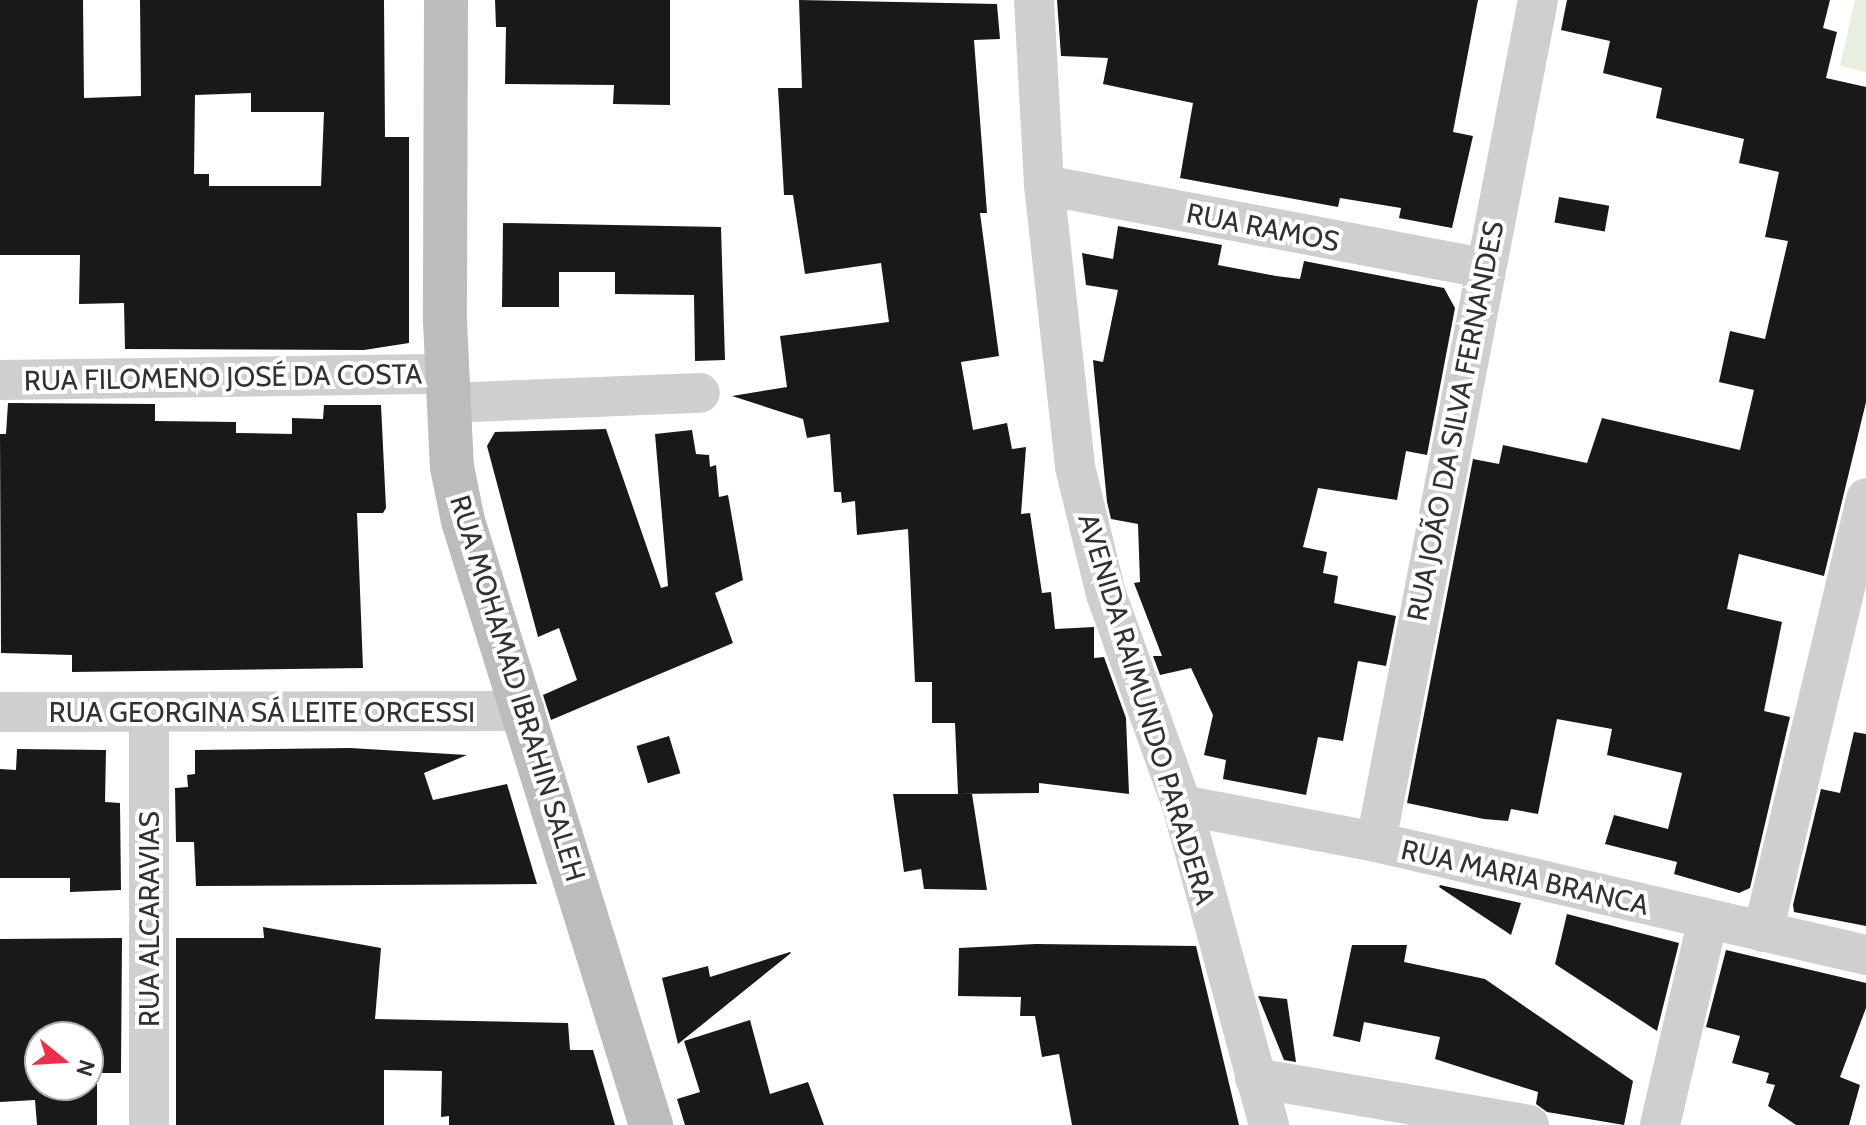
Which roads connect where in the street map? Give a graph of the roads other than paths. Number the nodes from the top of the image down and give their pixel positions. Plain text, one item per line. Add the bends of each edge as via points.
1 (446, 0) edge
2 (1034, 0) edge
3 (1538, 0) edge
4 (1044, 185) junction
5 (1482, 268) junction
6 (0, 380) edge
7 (447, 388) junction
8 (700, 393) dead end
9 (1866, 498) edge
10 (525, 711) junction
11 (0, 712) edge
12 (149, 713) junction
13 (1182, 805) junction
14 (1376, 842) junction
15 (1708, 919) junction
16 (1763, 932) junction
17 (1866, 955) edge
18 (1255, 1078) junction
19 (149, 1125) edge
20 (651, 1125) edge
21 (1269, 1125) edge
22 (1529, 1125) edge
23 (1660, 1125) edge

1 - 7 street, RUA MOHAMAD IBRAHIN SALEH
2 - 4 street, AVENIDA RAIMUNDO PARADERA
3 - 5 street, RUA JOÃO DA SILVA FERNANDES
4 - 5 street, RUA RAMOS
4 - 13 street, AVENIDA RAIMUNDO PARADERA via 1075,467 1088,529
5 - 14 street, RUA JOÃO DA SILVA FERNANDES
6 - 7 street, RUA FILOMENO JOSÉ DA COSTA
7 - 8 street, RUA FILOMENO JOSÉ DA COSTA
7 - 10 street, RUA MOHAMAD IBRAHIN SALEH via 463,521
9 - 16 street
10 - 12 street, RUA GEORGINA SÁ LEITE ORCESSI
10 - 20 street, RUA MOHAMAD IBRAHIN SALEH
11 - 12 street, RUA GEORGINA SÁ LEITE ORCESSI
12 - 19 street, RUA ALCARAVIAS
13 - 14 street, RUA MARIA BRANCA
13 - 18 street, AVENIDA RAIMUNDO PARADERA
14 - 15 street, RUA MARIA BRANCA
15 - 16 street, RUA MARIA BRANCA
15 - 23 street
16 - 17 street, RUA MARIA BRANCA
18 - 21 street, AVENIDA RAIMUNDO PARADERA
18 - 22 street

